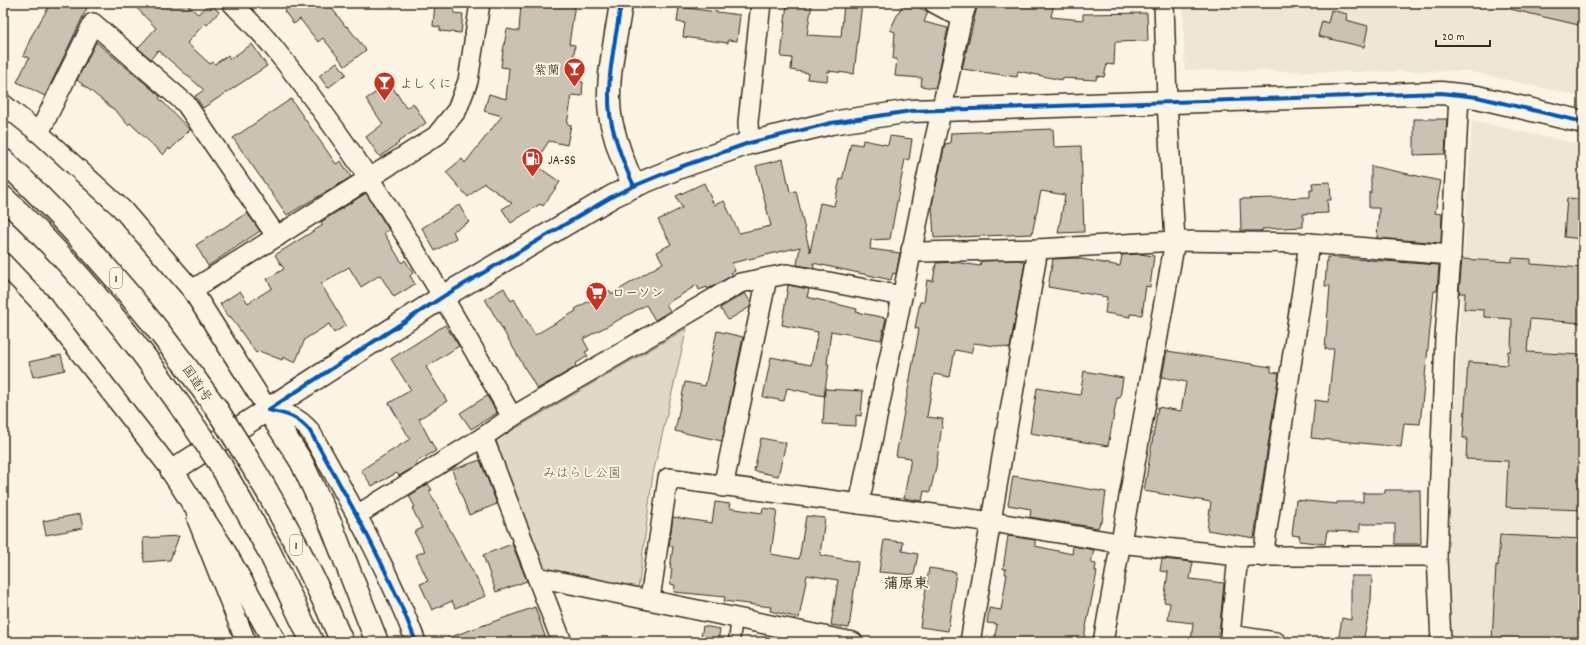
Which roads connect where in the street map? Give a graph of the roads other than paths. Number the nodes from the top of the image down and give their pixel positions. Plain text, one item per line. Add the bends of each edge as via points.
1 (232, 3) edge
2 (480, 3) edge
3 (621, 3) edge
4 (761, 3) edge
5 (934, 3) edge
6 (1164, 3) edge
7 (964, 10) edge
8 (1459, 95) junction
9 (1167, 102) junction
10 (3, 104) edge
11 (942, 111) junction
12 (1583, 122) edge
13 (39, 133) junction
14 (749, 142) junction
15 (3, 160) edge
16 (370, 178) junction
17 (634, 186) junction
18 (3, 197) edge
19 (277, 237) junction
20 (1175, 241) junction
21 (1309, 243) junction
22 (1037, 249) junction
23 (911, 250) junction
24 (1451, 255) junction
25 (3, 263) edge
26 (766, 278) junction
27 (192, 290) junction
28 (444, 296) junction
29 (902, 296) junction
30 (268, 410) junction
31 (512, 417) junction
32 (483, 437) junction
33 (172, 471) junction
34 (723, 486) junction
35 (186, 492) junction
36 (859, 504) junction
37 (357, 515) junction
38 (992, 522) junction
39 (1120, 543) junction
40 (1238, 556) junction
41 (1437, 556) junction
42 (1263, 558) junction
43 (537, 578) junction
44 (650, 599) junction
45 (737, 617) junction
46 (779, 635) edge
47 (842, 641) edge
48 (246, 642) edge
49 (275, 642) edge
50 (312, 642) edge
51 (342, 642) edge
52 (377, 642) edge
53 (416, 642) edge
54 (562, 642) edge
55 (734, 642) edge
56 (970, 642) edge
57 (1103, 642) edge
58 (1276, 642) edge
59 (1441, 642) edge

1 - 16 street via 273,47
2 - 16 street via 468,81 457,110 436,136
3 - 17 main road via 611,78 612,124 624,164
4 - 14 street via 748,122
5 - 7 street
6 - 9 street
7 - 11 street
8 - 9 main road via 1433,93
8 - 12 main road
8 - 24 street
9 - 11 main road
9 - 20 street
10 - 13 street
11 - 14 main road via 910,111 831,123
11 - 23 street
13 - 19 street via 93,23 186,104
13 - 27 street via 122,209
14 - 17 main road
15 - 51 main road, 国道1号 / 1, bridge via 52,206 92,249 138,304 216,408 292,536
16 - 19 street
16 - 28 street
17 - 28 main road via 612,196
18 - 50 main road, 国道1号 / 1, bridge via 84,280 162,378 220,464 268,551
19 - 27 street
20 - 21 street
20 - 22 street
20 - 39 street
21 - 24 street
21 - 42 street
22 - 23 street via 921,252
22 - 38 street
23 - 29 street
24 - 41 street via 1445,337
25 - 33 street via 46,309
26 - 29 street via 787,274
26 - 31 street via 740,283
26 - 34 street
27 - 30 street
28 - 30 main road
28 - 31 street
29 - 36 street
30 - 33 main road
30 - 37 street via 285,413 300,420 310,431
30 - 52 main road via 300,461 332,527
31 - 32 street
32 - 37 street
32 - 43 street
33 - 35 main road
34 - 36 street
34 - 44 street via 668,478
35 - 48 street
35 - 49 main road via 223,549
36 - 38 street
37 - 53 street
38 - 39 street
38 - 56 street
39 - 40 street
39 - 57 street
40 - 42 street
40 - 58 street via 1230,635
41 - 42 street
41 - 59 street
43 - 44 street
43 - 54 street
44 - 45 street
45 - 46 street
45 - 55 lane
46 - 47 street

